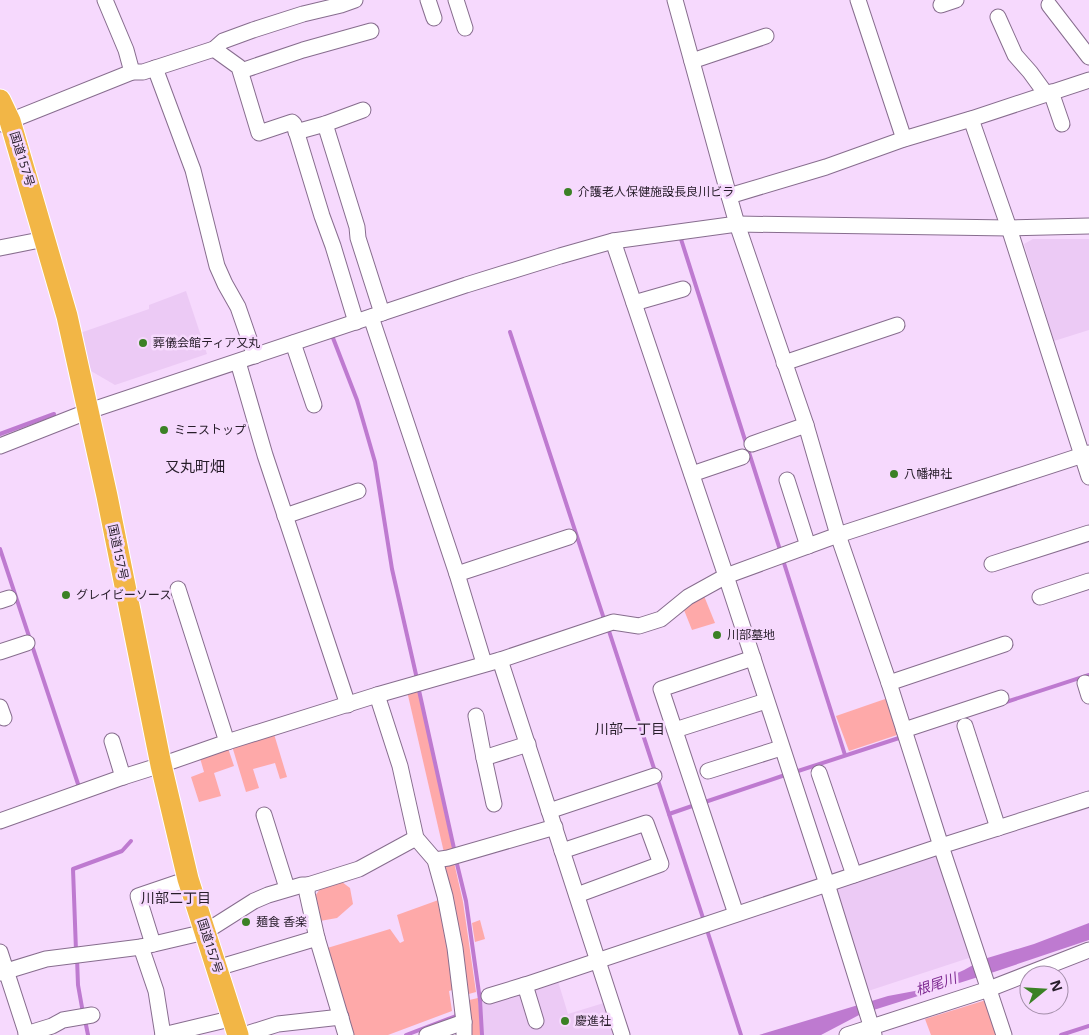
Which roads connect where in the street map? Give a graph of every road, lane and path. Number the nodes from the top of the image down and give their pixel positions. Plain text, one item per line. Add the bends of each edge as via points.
1 (105, 0) edge
2 (355, 0) edge
3 (428, 0) edge
4 (456, 0) edge
5 (675, 0) edge
6 (858, 0) edge
7 (956, 0) edge
8 (941, 5) dead end
9 (1049, 5) dead end
10 (998, 17) dead end
11 (434, 18) dead end
12 (465, 28) dead end
13 (371, 31) dead end
14 (766, 36) dead end
15 (214, 49) junction
16 (1089, 57) edge
17 (692, 61) junction
18 (155, 68) junction
19 (241, 71) junction
20 (132, 72) junction
21 (1089, 80) edge
22 (1048, 93) junction
23 (0, 100) edge
24 (363, 110) dead end
25 (971, 119) junction
26 (5, 123) edge
27 (325, 124) junction
28 (1062, 124) dead end
29 (296, 132) junction
30 (904, 139) junction
31 (729, 196) junction
32 (737, 224) junction
33 (1089, 226) edge
34 (1009, 228) junction
35 (45, 239) junction
36 (614, 241) junction
37 (0, 248) edge
38 (682, 289) dead end
39 (634, 303) junction
40 (377, 315) junction
41 (356, 322) junction
42 (897, 325) dead end
43 (293, 343) junction
44 (255, 356) junction
45 (238, 362) junction
46 (784, 363) junction
47 (314, 405) dead end
48 (89, 411) junction
49 (806, 425) junction
50 (752, 444) dead end
51 (0, 446) edge
52 (1085, 454) edge
53 (742, 457) dead end
54 (692, 474) junction
55 (1089, 477) edge
56 (786, 480) dead end
57 (358, 492) dead end
58 (285, 516) junction
59 (1089, 533) edge
60 (838, 535) junction
61 (569, 537) dead end
62 (808, 546) junction
63 (992, 564) dead end
64 (457, 574) junction
65 (726, 576) junction
66 (1089, 581) edge
67 (178, 589) dead end
68 (1040, 597) dead end
69 (27, 643) dead end
70 (1005, 644) dead end
71 (1, 658) edge
72 (753, 658) junction
73 (500, 660) junction
74 (484, 663) junction
75 (889, 683) junction
76 (377, 696) junction
77 (1001, 698) dead end
78 (766, 701) junction
79 (348, 705) junction
80 (476, 716) dead end
81 (964, 726) dead end
82 (675, 730) junction
83 (904, 730) junction
84 (112, 741) dead end
85 (227, 742) junction
86 (528, 744) junction
87 (781, 748) junction
88 (484, 758) junction
89 (161, 766) junction
90 (708, 771) dead end
91 (819, 773) dead end
92 (654, 776) dead end
93 (123, 777) junction
94 (1089, 798) edge
95 (494, 804) dead end
96 (549, 811) junction
97 (264, 815) dead end
98 (0, 821) edge
99 (555, 827) junction
100 (998, 828) junction
101 (416, 838) junction
102 (941, 846) junction
103 (562, 851) junction
104 (435, 860) junction
105 (854, 875) junction
106 (188, 879) junction
107 (827, 884) junction
108 (308, 885) junction
109 (287, 888) junction
110 (577, 895) junction
111 (736, 914) junction
112 (205, 932) junction
113 (317, 938) junction
114 (147, 946) junction
115 (1089, 950) edge
116 (0, 952) edge
117 (598, 960) junction
118 (217, 968) junction
119 (3, 972) edge
120 (987, 984) junction
121 (525, 985) junction
122 (490, 996) dead end
123 (92, 1014) dead end
124 (341, 1017) junction
125 (536, 1021) dead end
126 (871, 1026) edge
127 (464, 1028) edge
128 (238, 1029) edge
129 (27, 1034) edge
130 (163, 1035) edge
131 (346, 1035) edge
132 (427, 1035) edge
133 (622, 1035) edge
134 (847, 1035) edge
135 (1004, 1035) edge

1 - 20 street
2 - 15 street via 253,30 223,41
3 - 11 street
4 - 12 street
5 - 17 street
6 - 30 street
7 - 8 street
9 - 16 street
10 - 22 street via 1015,55
13 - 19 street
14 - 17 street
15 - 18 street
15 - 19 street
17 - 31 street
18 - 20 street
18 - 44 street via 193,170 217,266 238,307
19 - 29 street via 258,133 292,122
20 - 26 street
21 - 22 street
22 - 25 street
22 - 28 street
23 - 26 highway, 国道157号
24 - 27 street
25 - 30 street
25 - 34 street
26 - 35 highway, 国道157号
27 - 29 street
27 - 40 street via 354,218
29 - 41 street
30 - 31 street
31 - 32 street
32 - 34 street
32 - 36 street
32 - 46 street
33 - 34 street
34 - 52 street
35 - 37 street
35 - 48 highway, 国道157号
36 - 39 street
36 - 40 street
38 - 39 street
39 - 54 street
40 - 41 street
40 - 64 street
41 - 43 street
42 - 46 street
43 - 44 street
43 - 47 street
44 - 45 street
45 - 48 street
45 - 58 street
46 - 49 street
48 - 51 street
48 - 89 highway, 国道157号
49 - 50 street
49 - 60 street
52 - 55 street
52 - 60 street
53 - 54 street
54 - 65 street
56 - 62 street
57 - 58 street
58 - 79 street
59 - 63 street
60 - 62 street
60 - 75 street
61 - 64 street
62 - 65 street
64 - 74 street
65 - 72 street
65 - 73 street via 688,597 661,619 639,626 613,622
66 - 68 street
67 - 85 street
69 - 71 street
70 - 75 street
72 - 78 street
72 - 82 street via 661,689
73 - 74 street
73 - 86 street
74 - 76 street
75 - 83 street
76 - 79 street
76 - 101 street via 400,766
77 - 83 street
78 - 82 street
78 - 87 street
79 - 85 street
80 - 88 street
81 - 100 street
82 - 111 street
83 - 102 street
84 - 93 street
85 - 89 street
86 - 88 street
86 - 96 street
87 - 90 street
87 - 107 street
88 - 95 street
89 - 93 street
89 - 106 highway, 国道157号
91 - 105 street
92 - 96 street
93 - 98 street
94 - 100 street
96 - 99 street
97 - 109 street
99 - 103 street
99 - 104 street
100 - 102 street
101 - 104 street
101 - 108 street via 359,869
102 - 105 street
102 - 120 street
103 - 110 street
103 - 110 street via 646,823 661,864
104 - 127 street via 455,948
105 - 107 street
106 - 112 highway, 国道157号
106 - 114 street via 138,896
107 - 111 street
107 - 126 street
108 - 109 street
108 - 113 street
109 - 112 street via 254,901
110 - 117 street
111 - 117 street
112 - 114 street
112 - 118 highway, 国道157号
113 - 118 street
113 - 124 street
114 - 119 street via 46,959
114 - 130 street
115 - 120 street
116 - 119 street
117 - 121 street
117 - 133 street
118 - 128 highway, 国道157号
119 - 129 street
120 - 126 street
120 - 135 street
121 - 122 street
121 - 125 street
123 - 129 street via 63,1020
124 - 128 street
124 - 131 street
126 - 134 street
127 - 132 street
128 - 130 street

